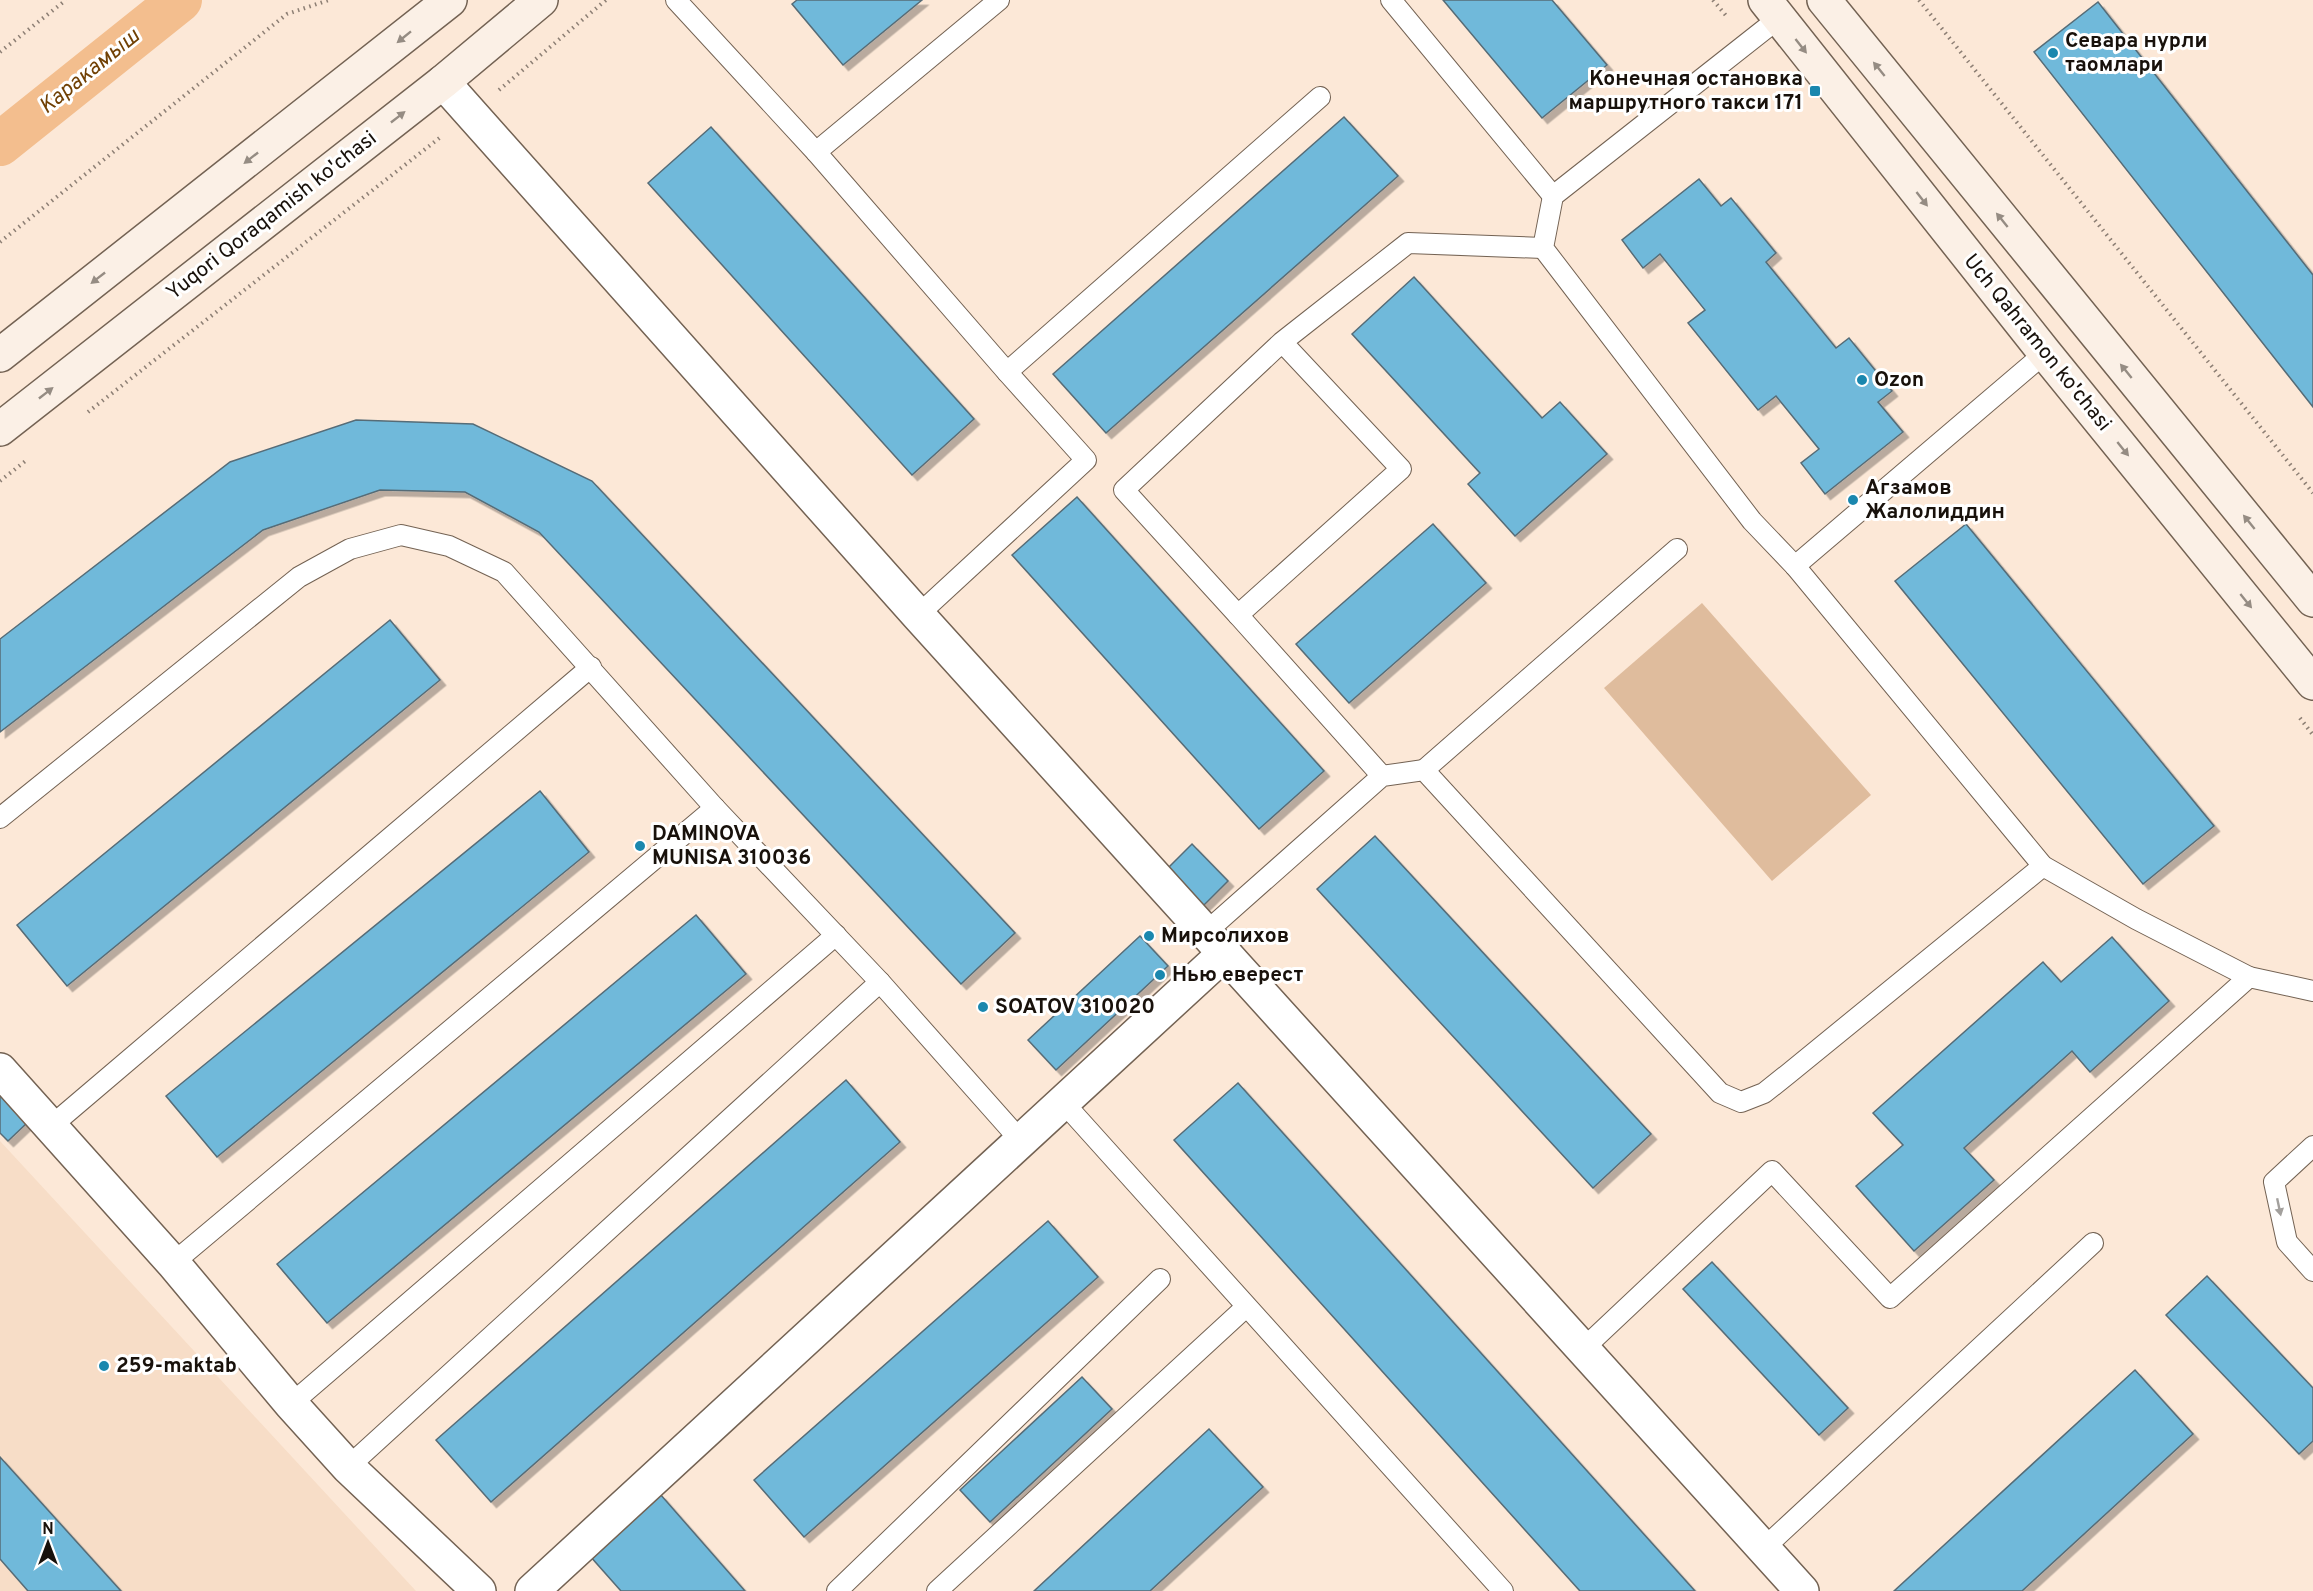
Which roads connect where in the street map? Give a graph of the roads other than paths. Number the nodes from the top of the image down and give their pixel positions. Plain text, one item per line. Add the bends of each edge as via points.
1 (450, 0) edge
2 (541, 0) edge
3 (676, 0) edge
4 (999, 0) edge
5 (1391, 0) edge
6 (1824, 0) edge
7 (1772, 9) edge
8 (443, 82) junction
9 (1320, 97) dead end
10 (816, 152) junction
11 (1554, 196) junction
12 (1543, 248) junction
13 (1282, 342) junction
14 (2045, 353) junction
15 (0, 356) edge
16 (1007, 372) junction
17 (0, 429) edge
18 (1677, 549) dead end
19 (1795, 566) junction
20 (2313, 600) edge
21 (918, 615) junction
22 (1238, 615) junction
23 (591, 667) junction
24 (2313, 683) edge
25 (1424, 770) junction
26 (1382, 776) junction
27 (715, 808) junction
28 (0, 818) edge
29 (2043, 866) junction
30 (836, 935) junction
31 (1215, 943) junction
32 (2248, 977) junction
33 (880, 982) junction
34 (2313, 991) edge
35 (0, 1070) edge
36 (1063, 1102) junction
37 (50, 1127) junction
38 (1021, 1141) junction
39 (2313, 1146) edge
40 (2093, 1244) dead end
41 (173, 1263) junction
42 (2313, 1271) edge
43 (1160, 1279) dead end
44 (1246, 1306) junction
45 (1583, 1349) junction
46 (291, 1404) junction
47 (348, 1467) junction
48 (1764, 1548) junction
49 (479, 1591) edge
50 (532, 1591) edge
51 (837, 1591) edge
52 (937, 1591) edge
53 (1503, 1591) edge
54 (1802, 1591) edge

1 -> 15 main road
2 - 8 main road, Yuqori Qoraqamish ko'chasi
3 - 10 lane
4 - 10 lane
5 - 11 lane
20 -> 6 main road
7 - 11 lane
7 -> 14 main road, Uch Qahramon ko'chasi
17 -> 8 main road, Yuqori Qoraqamish ko'chasi
8 - 21 street
9 - 16 lane
10 - 16 lane
11 - 12 lane
12 - 13 lane via 1408,243
12 - 19 lane via 1752,522
13 - 22 lane via 1124,490
13 - 22 lane via 1401,469
14 - 19 lane
14 -> 24 main road, Uch Qahramon ko'chasi
16 - 21 lane via 1086,460
18 - 25 lane
19 - 29 lane
21 - 31 street
22 - 26 lane
23 - 27 lane
23 - 28 lane via 504,572 449,546 400,535 350,549 299,577
23 - 37 lane
25 - 26 lane
25 - 29 lane via 1720,1094 1741,1102 1764,1094
26 - 31 lane
27 - 30 lane
27 - 41 lane
29 - 32 lane
30 - 33 lane
30 - 46 lane
31 - 36 street
31 - 45 street
32 - 34 lane
32 - 45 lane via 1890,1298 1772,1171
33 - 38 lane
33 - 47 lane
35 - 37 street
36 - 38 street
36 - 44 lane
37 - 41 street
38 - 50 street
39 -> 42 lane via 2274,1182 2287,1242
40 - 48 lane
41 - 46 street
43 - 51 lane
44 - 52 lane
44 - 53 lane
45 - 48 street
46 - 47 street
47 - 49 street
48 - 54 street

